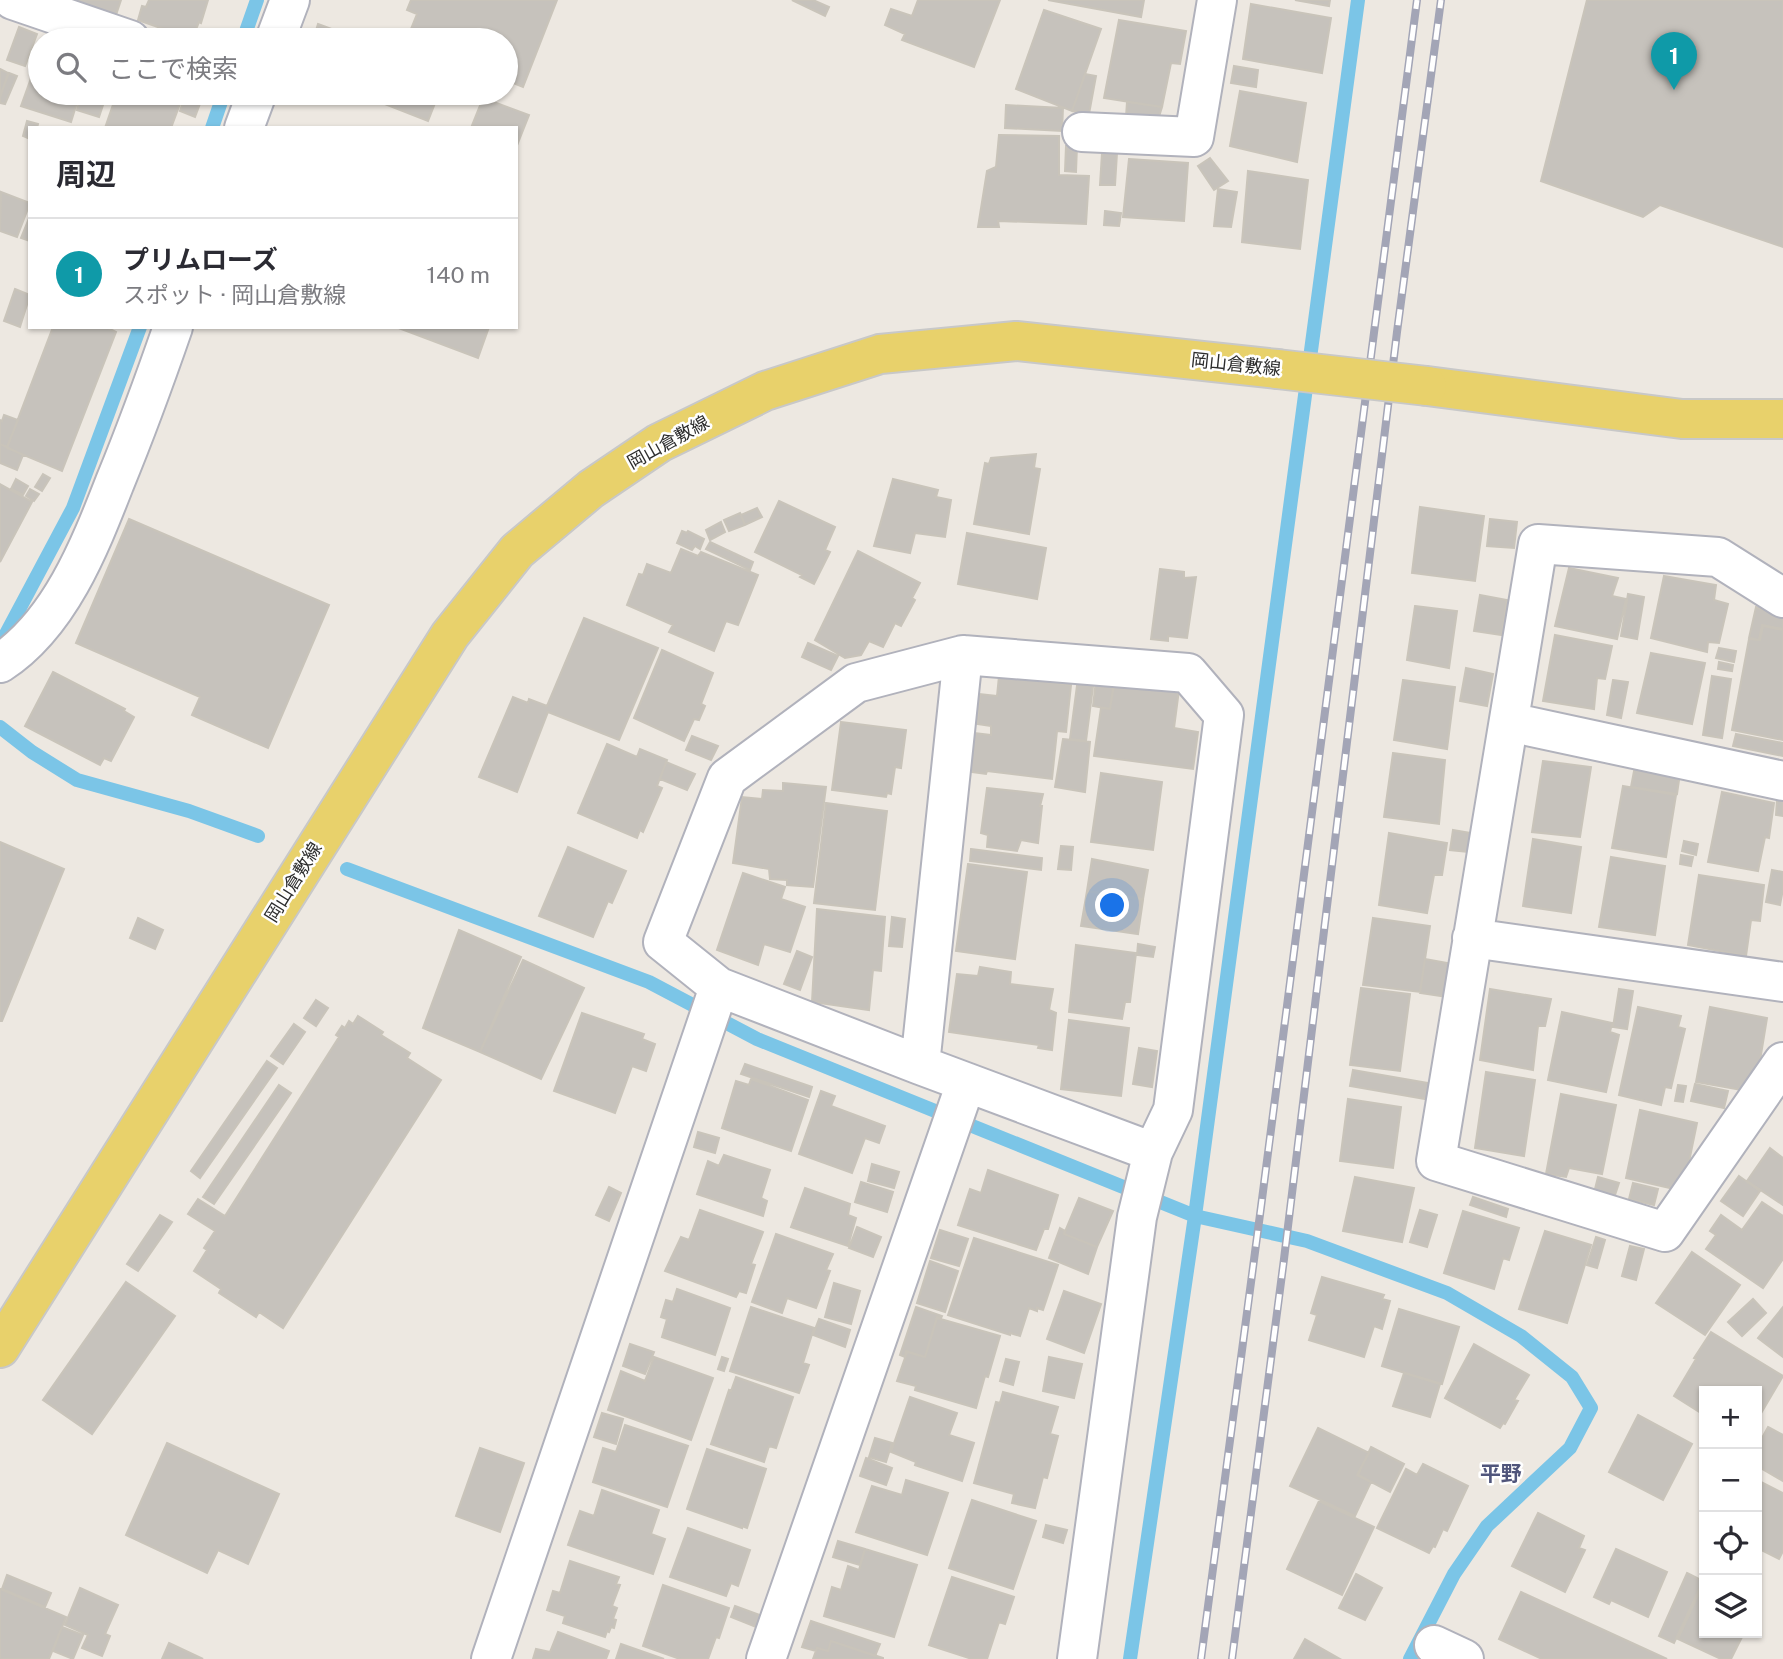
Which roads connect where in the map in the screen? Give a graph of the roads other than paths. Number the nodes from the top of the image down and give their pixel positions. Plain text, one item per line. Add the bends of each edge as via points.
1 (13, 0) edge
2 (290, 0) edge
3 (1217, 0) edge
4 (95, 28) edge
5 (280, 28) edge
6 (253, 105) edge
7 (245, 126) edge
8 (1082, 132) dead end
9 (172, 329) edge
10 (1783, 419) edge
11 (1783, 598) edge
12 (963, 655) junction
13 (5, 659) edge
14 (1509, 722) junction
15 (1783, 781) edge
16 (1472, 938) junction
17 (1783, 982) edge
18 (712, 1007) junction
19 (1783, 1062) edge
20 (920, 1065) junction
21 (963, 1091) junction
22 (1150, 1162) junction
23 (0, 1349) edge
24 (491, 1659) edge
25 (766, 1659) edge
26 (1077, 1659) edge

1 - 4 street
2 - 5 street
3 - 8 street via 1194,137
6 - 7 street
9 - 13 street via 95,533 58,603 34,635
10 - 23 main road, 岡山倉敷線, bridge via 1682,419 1016,341 880,354 765,391 659,443 591,489 517,551 450,635
11 - 14 street via 1718,557 1538,544
12 - 18 street via 856,683 727,778 663,942
12 - 20 street
12 - 22 street via 1188,673 1224,715 1173,1110
14 - 15 street
14 - 16 street
16 - 17 street
16 - 19 street via 1436,1161 1665,1232
18 - 20 street
18 - 24 street
20 - 21 street
21 - 22 street
21 - 25 street
22 - 26 street via 1137,1217

